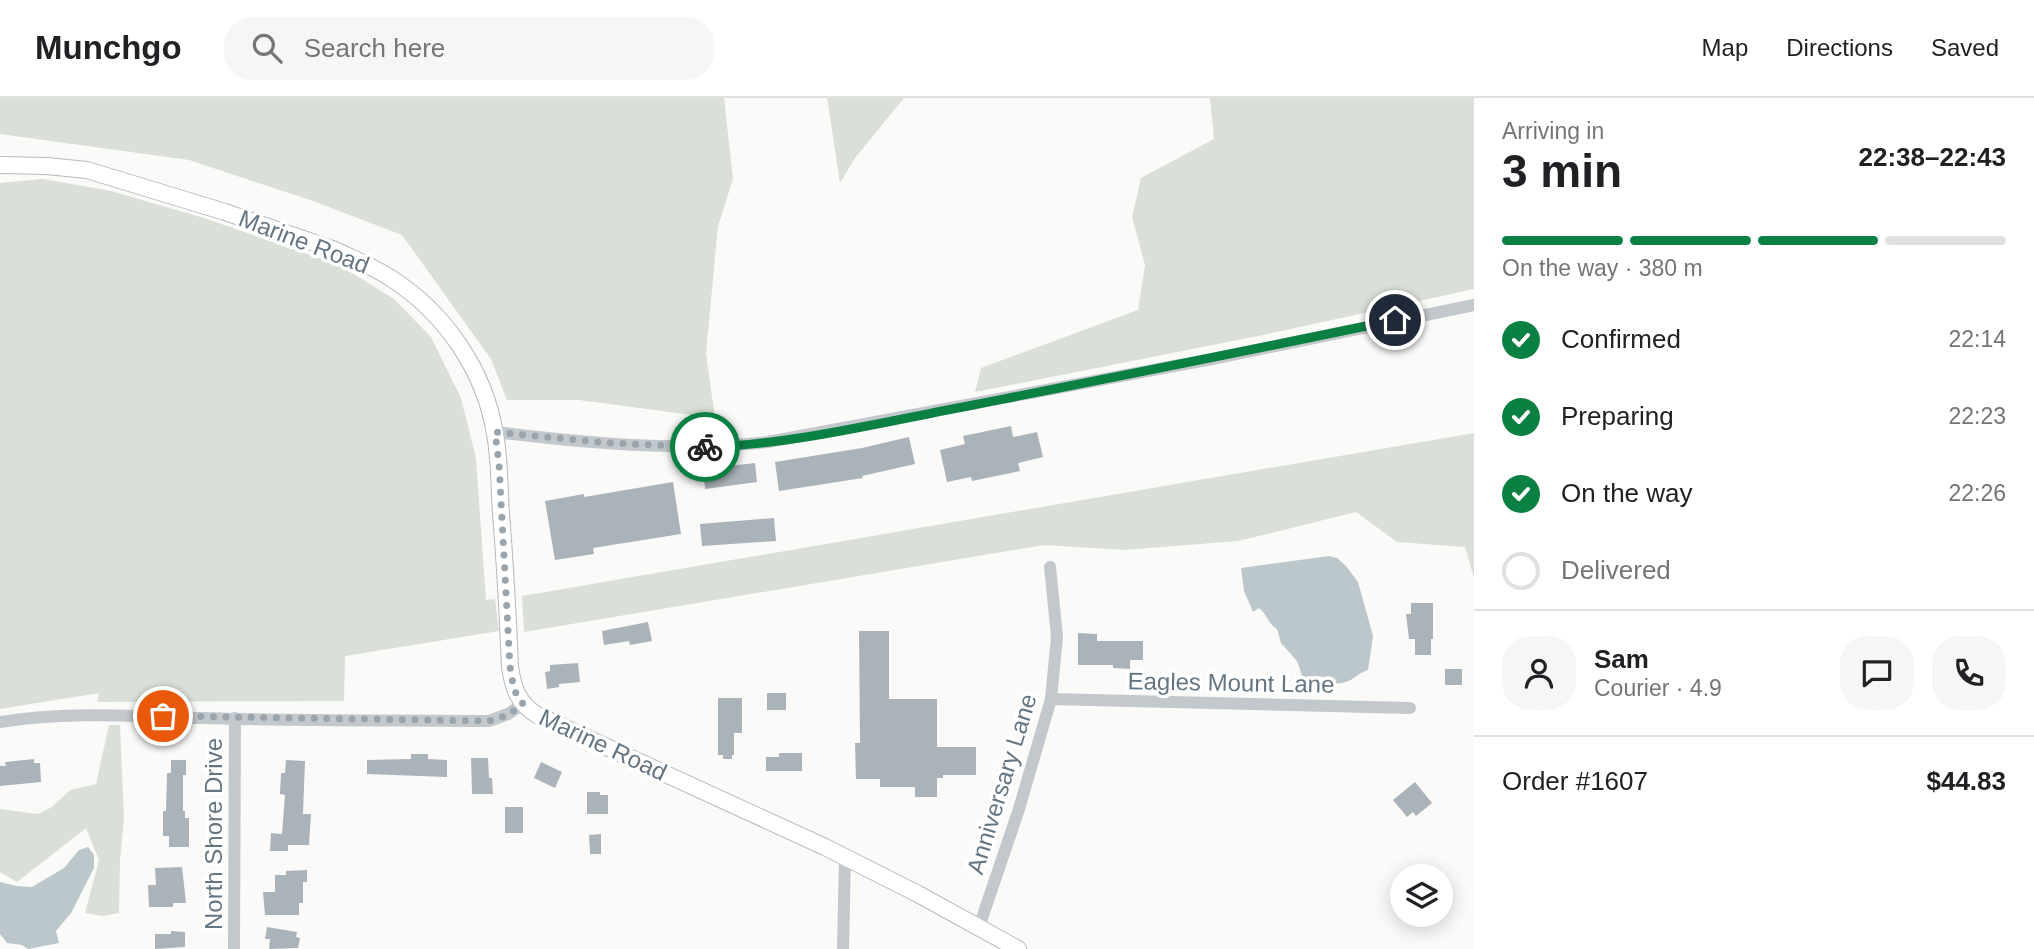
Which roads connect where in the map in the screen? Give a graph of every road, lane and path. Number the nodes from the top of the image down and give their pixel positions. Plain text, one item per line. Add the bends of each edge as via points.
1 (0, 166) edge
2 (1474, 305) edge
3 (495, 432) junction
4 (1050, 567) dead end
5 (1051, 699) junction
6 (523, 704) junction
7 (1410, 708) dead end
8 (236, 718) junction
9 (0, 722) edge
10 (845, 857) junction
11 (979, 927) junction
12 (234, 949) edge
13 (843, 949) edge
14 (1018, 949) edge

1 - 3 main road, Marine Road via 74,168 121,178 312,241 368,265 412,293 451,333 477,377
2 - 3 street via 768,442 695,447
3 - 6 main road, Marine Road via 510,667 514,690
4 - 5 street, Anniversary Lane via 1057,637
5 - 7 street, Eagles Mount Lane
5 - 11 street, Anniversary Lane
6 - 8 street via 489,721
6 - 10 main road, Marine Road via 537,715
8 - 9 street via 40,715
8 - 12 street, North Shore Drive
10 - 11 main road, Marine Road
10 - 13 street
11 - 14 main road, Marine Road

